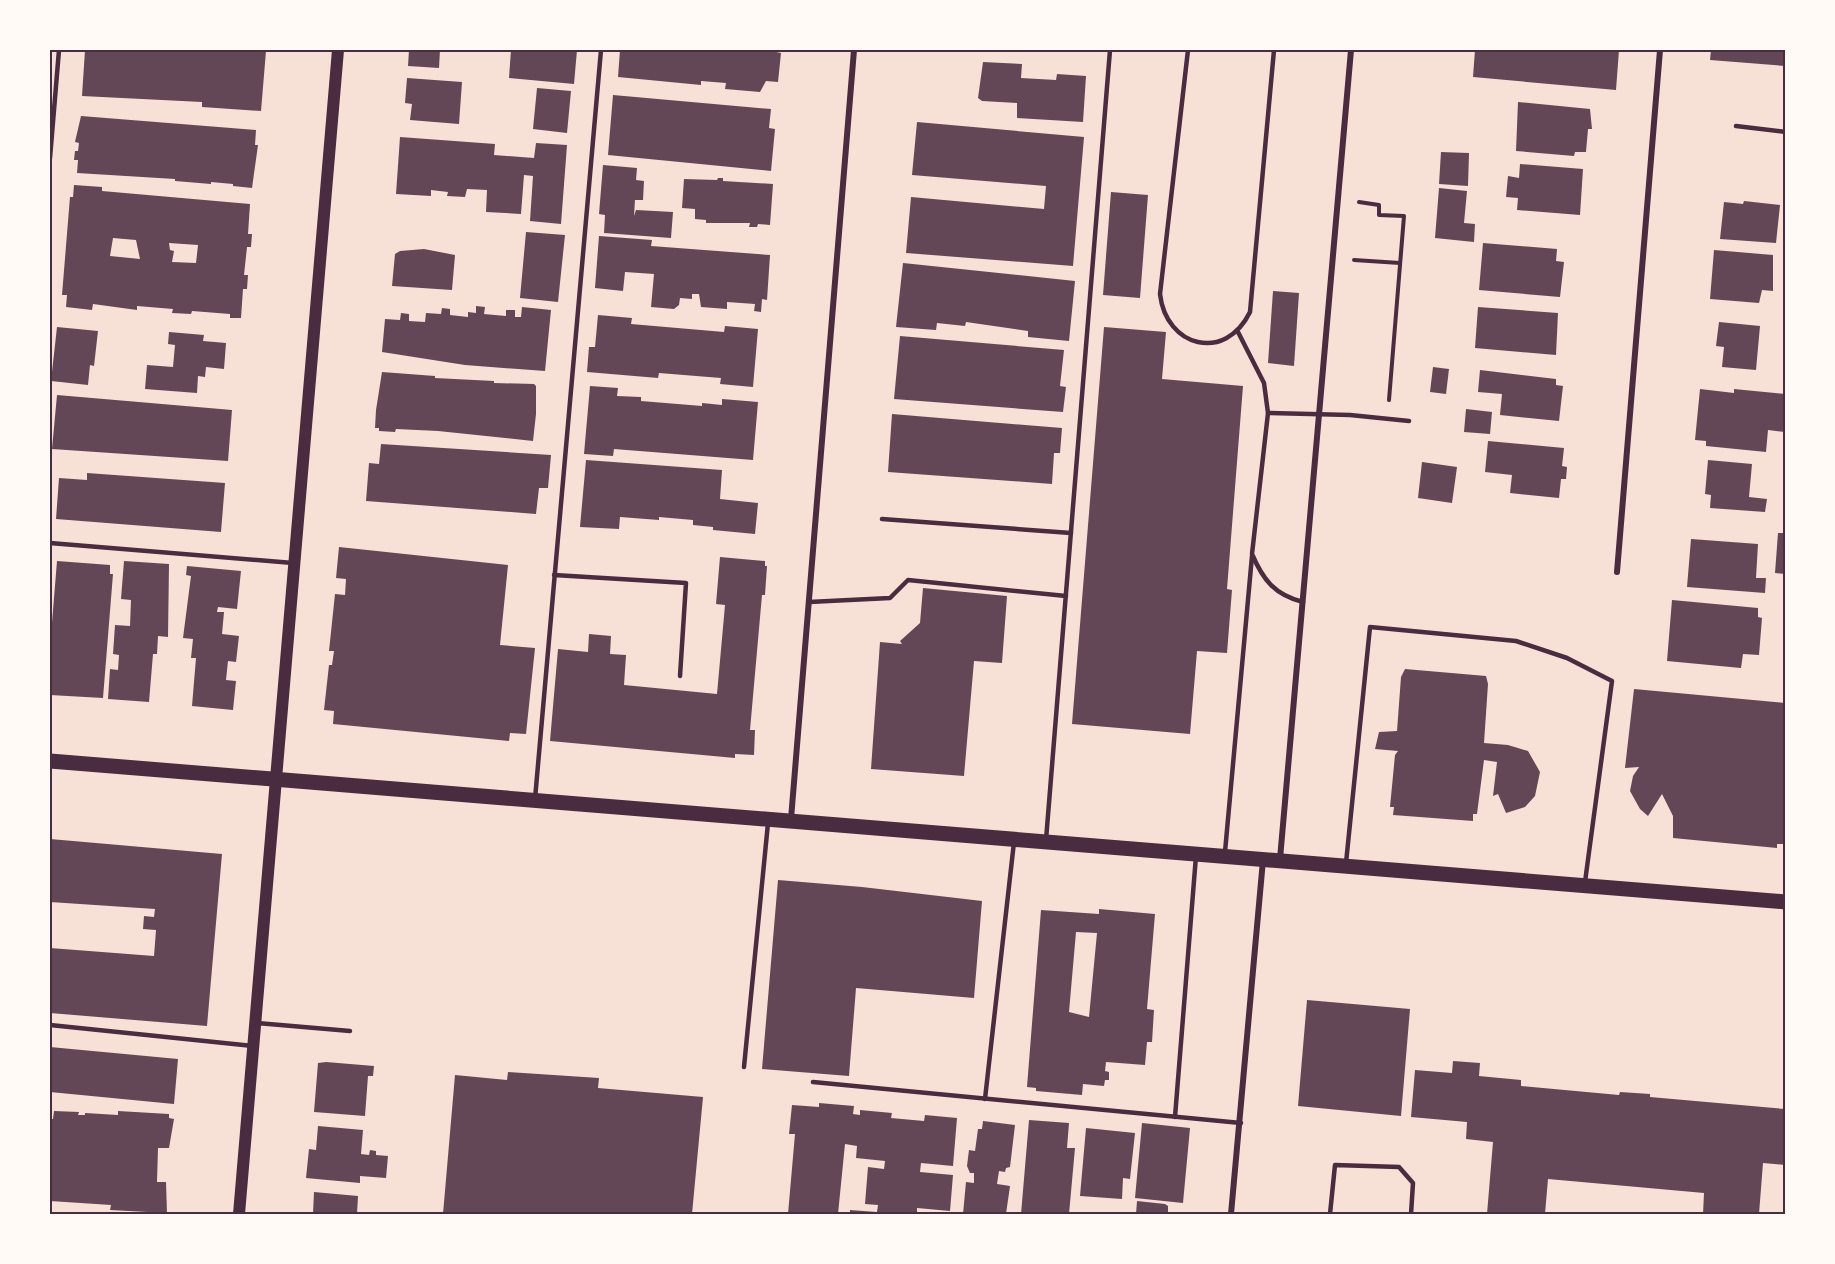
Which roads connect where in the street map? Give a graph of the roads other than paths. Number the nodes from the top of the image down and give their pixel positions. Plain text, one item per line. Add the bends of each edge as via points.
1 (58, 50) edge
2 (338, 50) edge
3 (601, 50) edge
4 (854, 50) edge
5 (1110, 50) edge
6 (1188, 50) edge
7 (1274, 50) edge
8 (1351, 50) edge
9 (1660, 50) edge
10 (1736, 126) dead end
11 (1785, 132) edge
12 (50, 158) edge
13 (1238, 332) junction
14 (1268, 413) junction
15 (1318, 414) junction
16 (1409, 421) dead end
17 (882, 519) dead end
18 (1071, 533) junction
19 (50, 543) edge
20 (1252, 554) junction
21 (296, 563) junction
22 (1617, 572) dead end
23 (554, 575) junction
24 (1066, 596) junction
25 (809, 602) junction
26 (1303, 602) junction
27 (680, 676) dead end
28 (50, 761) edge
29 (275, 779) junction
30 (535, 799) junction
31 (769, 818) junction
32 (791, 819) junction
33 (1014, 838) junction
34 (1046, 840) junction
35 (1197, 852) junction
36 (1225, 855) junction
37 (1263, 859) junction
38 (1280, 859) junction
39 (1346, 865) junction
40 (1585, 885) junction
41 (1785, 902) edge
42 (255, 1023) junction
43 (50, 1025) edge
44 (350, 1031) dead end
45 (253, 1046) junction
46 (744, 1067) dead end
47 (813, 1082) dead end
48 (985, 1099) junction
49 (1175, 1117) junction
50 (1241, 1124) junction
51 (239, 1215) edge
52 (1232, 1215) edge
53 (1330, 1215) edge
54 (1411, 1215) edge

1 - 12 lane
2 - 21 main road
3 - 23 lane
4 - 25 street
5 - 18 lane
6 - 13 lane via 1161,306 1172,328 1193,341 1225,340
7 - 13 lane via 1252,302
8 - 15 street
9 - 22 street
10 - 11 lane
13 - 14 lane via 1264,384
14 - 15 lane
14 - 20 lane
15 - 16 lane
15 - 26 street
17 - 18 lane
18 - 24 lane
19 - 21 lane
20 - 26 lane via 1260,573 1272,587 1282,596
20 - 36 lane
21 - 29 main road
23 - 27 lane via 686,583
23 - 30 lane
24 - 25 lane via 908,580 890,598
24 - 34 lane
25 - 32 street
26 - 38 street
28 - 29 main road
29 - 30 main road
29 - 42 main road
30 - 31 main road
31 - 32 main road
31 - 46 lane
32 - 33 main road
33 - 34 main road
33 - 48 lane
34 - 35 main road
35 - 36 main road
35 - 49 lane
36 - 37 main road
37 - 38 main road
37 - 50 street
38 - 39 main road
39 - 40 main road
39 - 40 lane via 1370,627 1516,641 1567,658 1612,681
40 - 41 main road
42 - 44 lane
42 - 45 main road
43 - 45 lane
45 - 51 main road
47 - 48 lane
48 - 49 lane
49 - 50 lane
50 - 52 street
53 - 54 lane via 1335,1165 1399,1167 1413,1183

